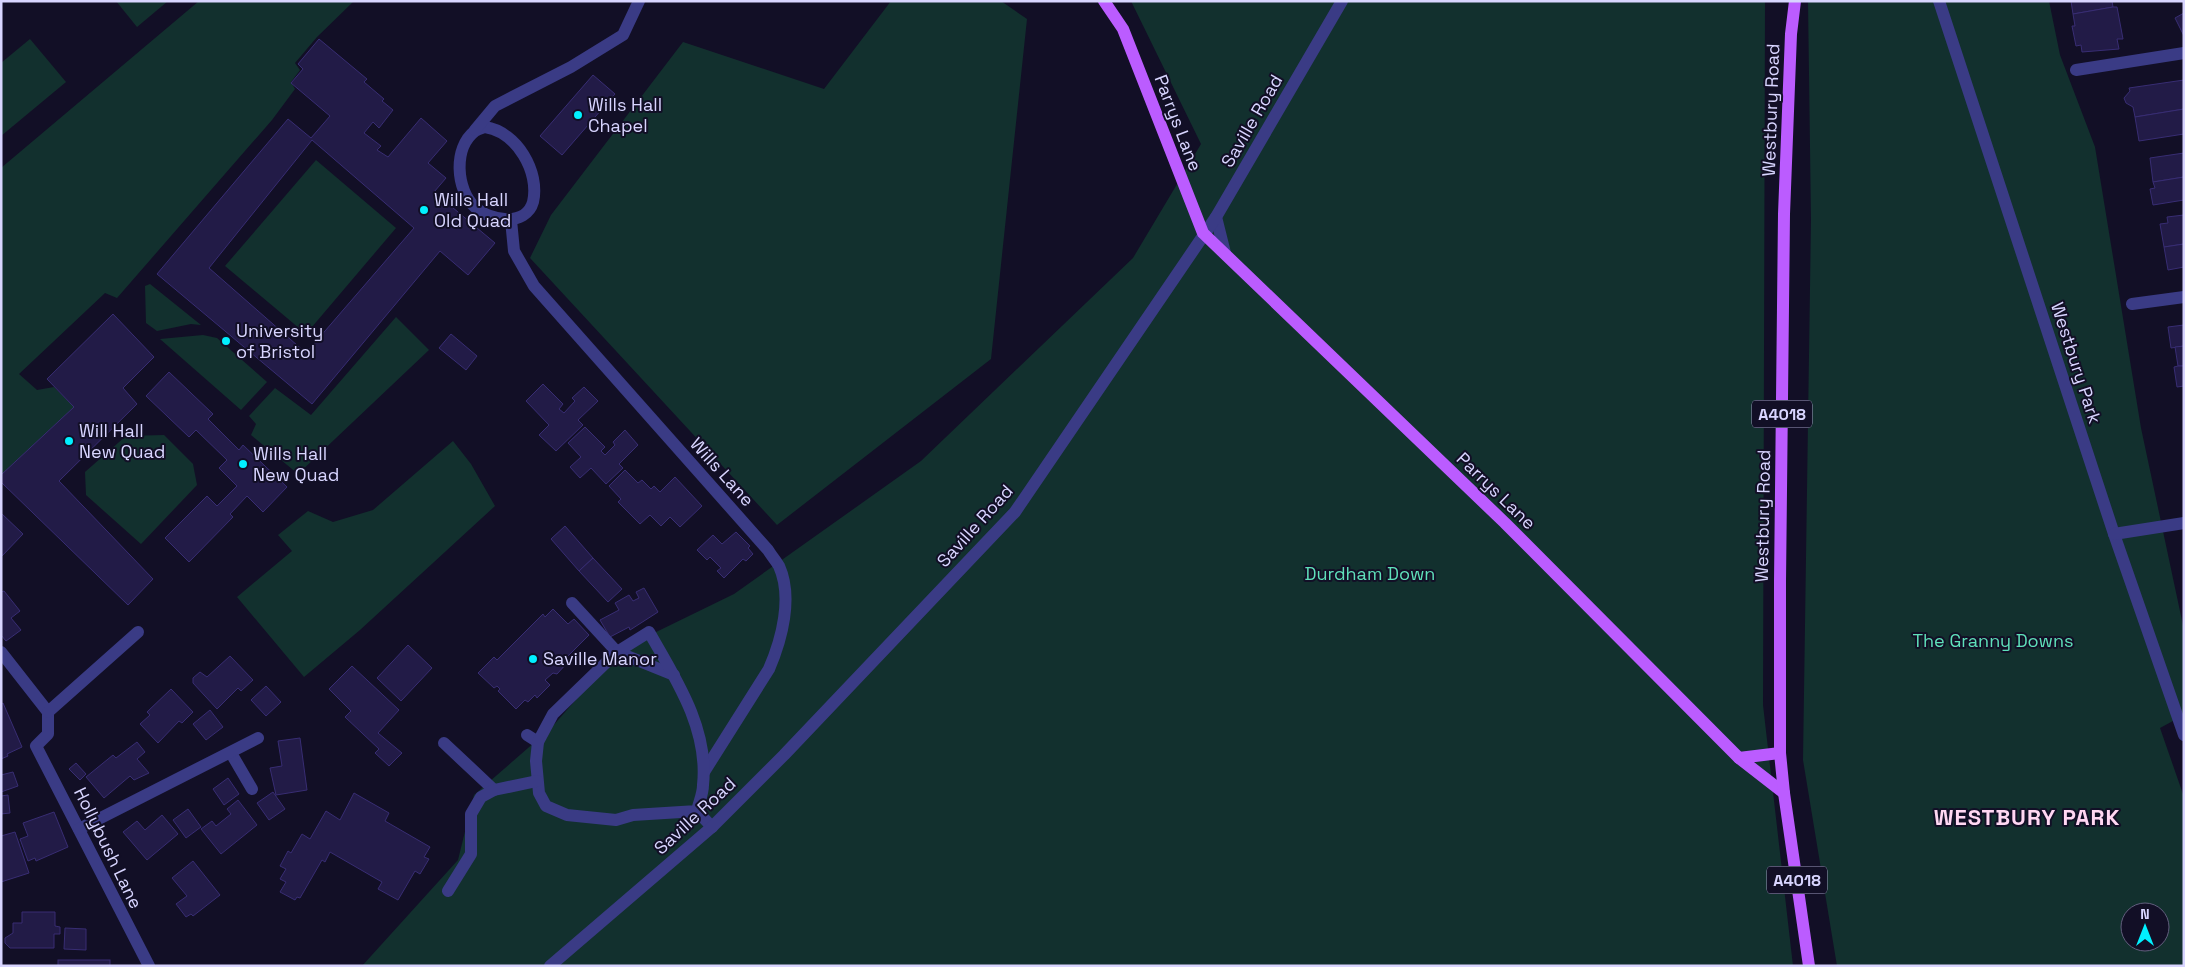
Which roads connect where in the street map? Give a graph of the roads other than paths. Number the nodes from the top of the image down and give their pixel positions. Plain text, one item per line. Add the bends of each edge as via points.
1 (639, 1) edge
2 (1104, 1) edge
3 (1342, 1) edge
4 (1788, 1) edge
5 (1795, 1) edge
6 (1939, 1) edge
7 (1791, 34) junction
8 (2184, 53) edge
9 (2076, 70) dead end
10 (474, 132) junction
11 (1216, 216) junction
12 (511, 220) junction
13 (1203, 233) junction
14 (1225, 253) junction
15 (2184, 297) edge
16 (2132, 304) dead end
17 (2184, 524) edge
18 (2114, 534) junction
19 (572, 603) dead end
20 (138, 632) dead end
21 (1, 652) edge
22 (617, 652) junction
23 (674, 675) junction
24 (48, 712) junction
25 (2181, 721) edge
26 (527, 735) dead end
27 (2184, 735) edge
28 (258, 738) dead end
29 (538, 742) junction
30 (444, 743) dead end
31 (1780, 753) junction
32 (231, 754) junction
33 (1739, 758) junction
34 (704, 772) junction
35 (537, 781) junction
36 (252, 789) dead end
37 (494, 790) junction
38 (1784, 794) junction
39 (697, 811) junction
40 (712, 827) junction
41 (79, 829) junction
42 (448, 891) dead end
43 (149, 966) edge
44 (550, 966) edge
45 (1809, 966) edge

1 - 10 street via 622,35 571,67 495,106
2 - 13 main road, Parrys Lane via 1123,29
3 - 11 street, Saville Road
4 - 7 main road, Westbury Road / A4018
5 - 7 main road, Westbury Road / A4018
6 - 18 street, Westbury Park
7 - 31 main road, Westbury Road / A4018 via 1784,214
8 - 9 street
10 - 12 street via 459,162 463,188 474,207 490,217
10 - 12 street via 485,127 495,128 506,135 523,154 533,173 535,193 532,207
11 - 13 street, Saville Road
11 - 14 street
12 - 34 street, Wills Lane via 514,251 534,286 779,566 785,614 777,651
13 - 14 main road, Parrys Lane
13 - 40 street, Saville Road via 1014,512
14 - 33 main road, Parrys Lane via 1505,523
15 - 16 street
17 - 18 street
18 - 25 street, Westbury Park
19 - 22 street
20 - 24 street
21 - 24 street
22 - 23 street
22 - 23 street via 649,632
22 - 29 street via 553,714
23 - 34 street via 694,718 702,747
24 - 41 street, Hollybush Lane via 48,734 36,746
25 - 27 street, Westbury Park
26 - 29 street
28 - 32 street
29 - 35 street
30 - 37 street
31 - 33 main road
31 - 38 main road, Westbury Road / A4018
32 - 36 street
32 - 41 street
33 - 38 main road, Parrys Lane
34 - 39 street
35 - 37 street
35 - 39 street via 546,806 567,816 616,820 633,815
37 - 42 street via 481,797 471,814 471,854
38 - 45 main road, Westbury Road / A4018
39 - 40 street
40 - 44 street, Saville Road
41 - 43 street, Hollybush Lane

